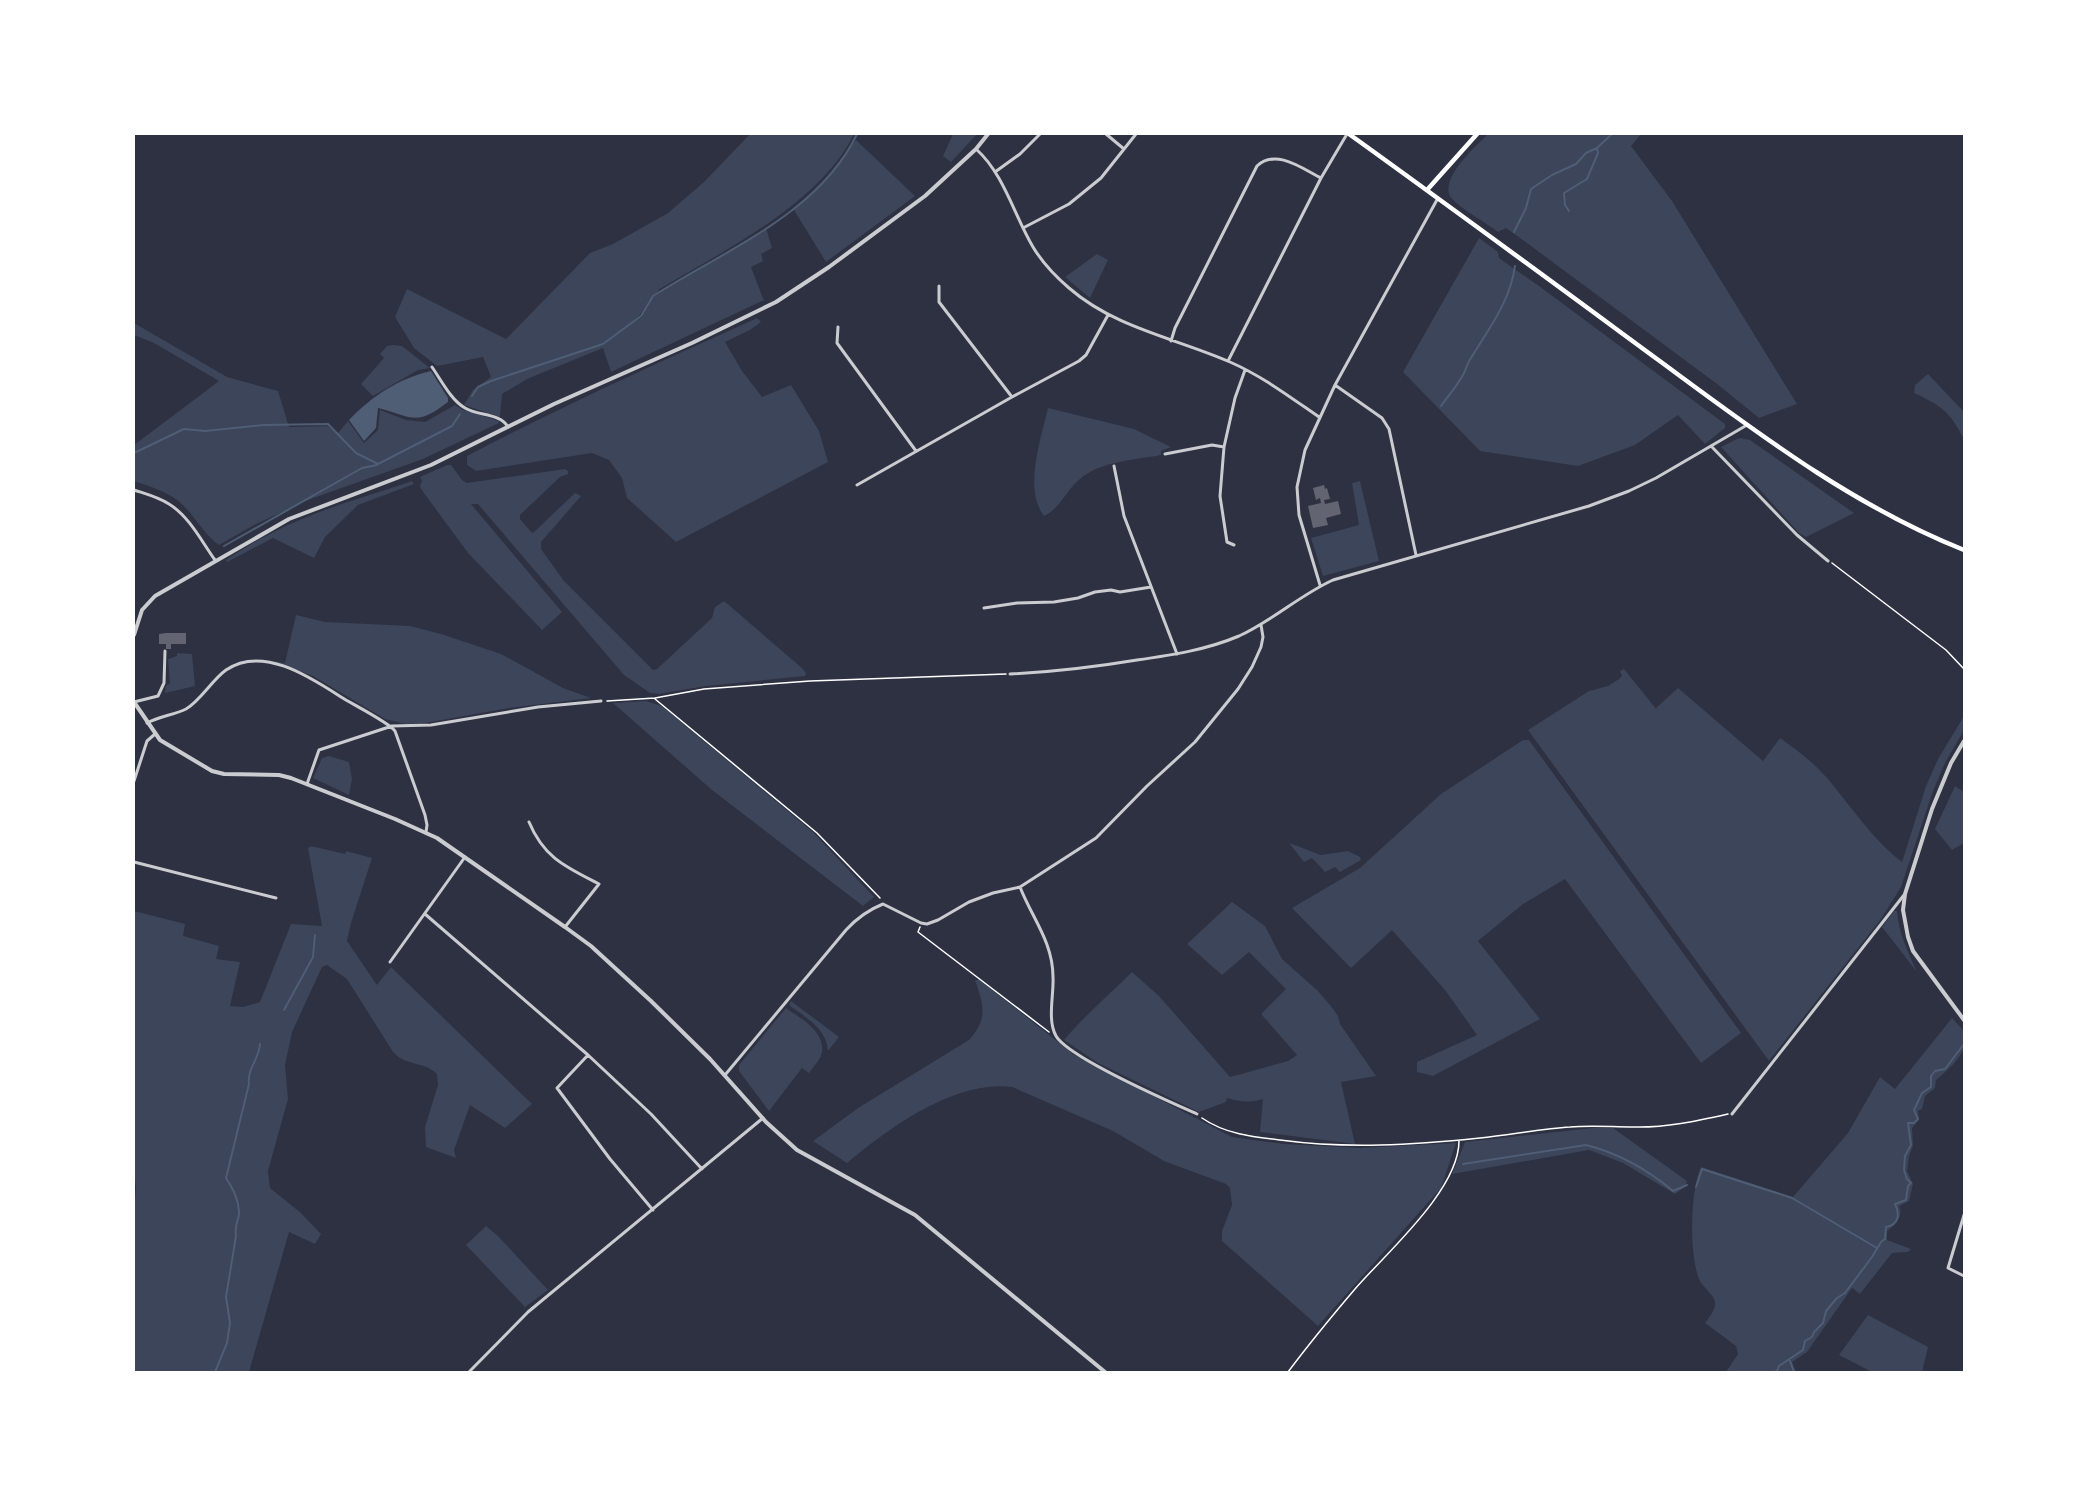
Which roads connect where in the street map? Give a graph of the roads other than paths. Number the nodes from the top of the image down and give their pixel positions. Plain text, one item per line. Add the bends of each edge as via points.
1 (988, 134) edge
2 (1040, 134) edge
3 (1106, 134) edge
4 (1136, 134) edge
5 (1348, 134) edge
6 (1477, 134) edge
7 (1124, 148) junction
8 (976, 149) junction
9 (995, 172) junction
10 (1321, 178) junction
11 (1426, 189) junction
12 (1438, 198) junction
13 (1023, 228) junction
14 (939, 286) dead end
15 (1108, 315) junction
16 (838, 327) dead end
17 (1172, 341) junction
18 (1228, 362) junction
19 (432, 367) dead end
20 (1245, 370) junction
21 (1335, 385) junction
22 (1012, 397) junction
23 (1319, 417) junction
24 (1747, 425) junction
25 (508, 427) junction
26 (1224, 447) junction
27 (1712, 447) junction
28 (916, 451) junction
29 (1165, 454) dead end
30 (1114, 466) dead end
31 (857, 484) dead end
32 (134, 490) edge
33 (1234, 545) dead end
34 (1965, 550) edge
35 (1416, 555) junction
36 (215, 560) junction
37 (1828, 561) road end
38 (1320, 586) junction
39 (1151, 587) junction
40 (984, 608) dead end
41 (1261, 624) junction
42 (134, 635) edge
43 (165, 651) dead end
44 (1177, 654) junction
45 (1010, 674) road end
46 (601, 701) road end
47 (134, 702) edge
48 (139, 710) junction
49 (134, 713) edge
50 (147, 723) junction
51 (392, 726) junction
52 (155, 734) junction
53 (1965, 741) edge
54 (134, 781) edge
55 (306, 784) junction
56 (529, 822) dead end
57 (426, 832) junction
58 (465, 857) junction
59 (134, 862) edge
60 (1020, 887) junction
61 (1905, 894) junction
62 (276, 898) dead end
63 (425, 914) junction
64 (565, 927) junction
65 (390, 962) dead end
66 (1965, 1020) edge
67 (588, 1055) junction
68 (725, 1075) junction
69 (1197, 1114) road end
70 (1732, 1114) road end
71 (763, 1118) junction
72 (702, 1169) junction
73 (653, 1210) junction
74 (1965, 1215) edge
75 (1965, 1276) edge
76 (470, 1372) edge
77 (1105, 1372) edge

1 - 8 street
2 - 9 street
3 - 7 street
4 - 7 street
5 - 10 street
5 - 11 main road
6 - 11 main road
7 - 13 street via 1101,178 1069,204
8 - 9 street
8 - 25 street via 925,196 776,302
9 - 13 street
10 - 17 street via 1280,159 1266,160 1257,166
10 - 18 street
11 - 12 main road
12 - 21 street
12 - 24 main road
13 - 15 street via 1060,280 1085,302
14 - 22 street via 939,302
15 - 17 street
15 - 22 street via 1079,362
16 - 28 street via 837,343
17 - 18 street
18 - 20 street
19 - 25 street via 456,401 465,408 503,420
20 - 23 street
20 - 26 street
21 - 23 street
21 - 35 street via 1382,418 1389,429
22 - 28 street
23 - 38 street via 1305,450 1298,501
24 - 27 street
24 - 34 main road via 1868,504
25 - 36 street via 422,469 310,509
26 - 29 street via 1212,445
26 - 33 street via 1220,496 1227,542
27 - 35 street via 1609,499
27 - 37 street via 1797,535
28 - 31 street
30 - 39 street via 1124,516
32 - 36 street via 172,506
35 - 38 street
36 - 42 street via 148,602
38 - 41 street
39 - 40 street
39 - 44 street
41 - 44 street via 1216,644
41 - 60 street via 1261,647 1252,667 1195,742 1096,838
43 - 47 street via 164,683 158,696
44 - 45 street
46 - 51 street via 538,706 431,725
47 - 48 street
48 - 49 street
48 - 50 street
50 - 51 street via 187,708 227,670 260,661 311,678
50 - 52 street
51 - 55 street via 319,750
51 - 57 street via 424,815
52 - 54 street via 147,741
52 - 55 street via 166,745 212,771 279,776
53 - 61 street via 1942,782
55 - 57 street
56 - 64 street via 546,852 599,884
57 - 58 street
58 - 63 street
58 - 64 street
59 - 62 street
60 - 68 street via 969,902 927,924 884,904 870,909 846,930
60 - 69 street via 1051,952 1052,1019 1057,1038 1096,1065
61 - 66 street via 1904,924 1913,951
61 - 70 street
63 - 65 street
63 - 67 street
64 - 68 street via 651,1001
67 - 72 street
67 - 73 street via 556,1088
68 - 71 street
71 - 72 street
71 - 77 street via 797,1150 915,1215
72 - 73 street
73 - 76 street via 528,1312
74 - 75 street via 1948,1268

